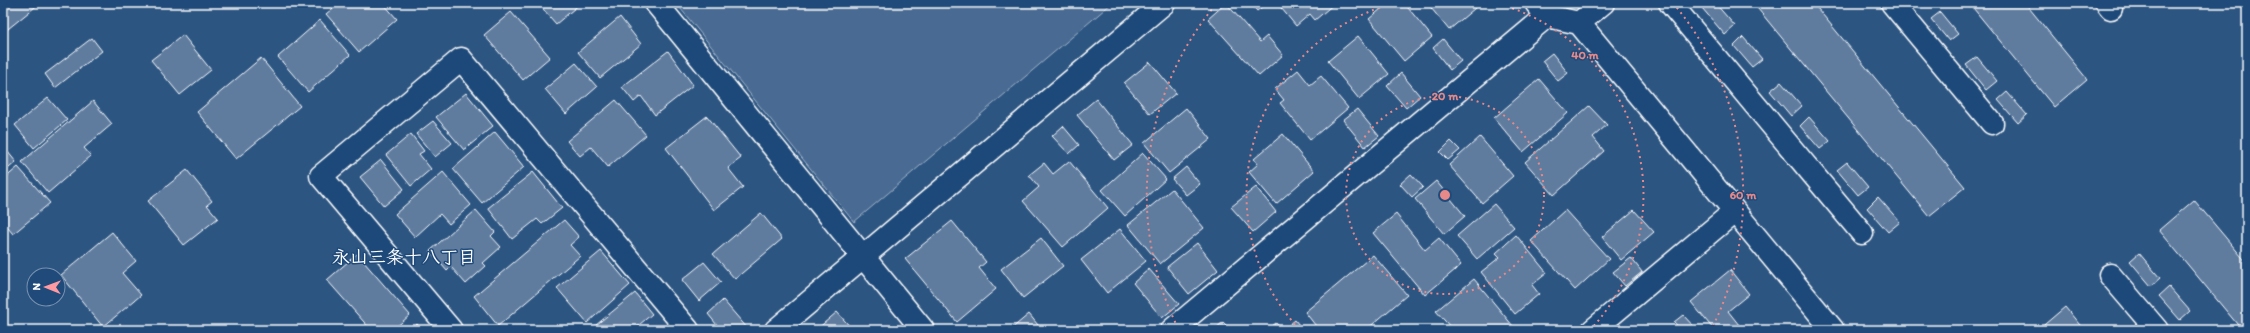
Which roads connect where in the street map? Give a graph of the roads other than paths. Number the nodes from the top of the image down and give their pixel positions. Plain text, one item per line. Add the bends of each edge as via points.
1 (656, 3) edge
2 (1164, 3) edge
3 (1603, 3) edge
4 (1670, 3) edge
5 (1892, 3) edge
6 (1541, 10) edge
7 (1579, 23) junction
8 (1992, 123) dead end
9 (1734, 212) junction
10 (1862, 233) dead end
11 (864, 258) junction
12 (2110, 275) dead end
13 (451, 330) edge
14 (688, 330) edge
15 (776, 330) edge
16 (923, 330) edge
17 (1172, 330) edge
18 (1593, 330) edge
19 (1833, 330) edge
20 (2157, 330) edge

1 - 11 street
2 - 11 street
3 - 7 street
4 - 10 street
5 - 8 street
6 - 7 street
6 - 17 street
7 - 9 street
9 - 18 street
9 - 19 street
11 - 15 street
11 - 16 street
12 - 20 street
13 - 14 street via 321,176 461,59

